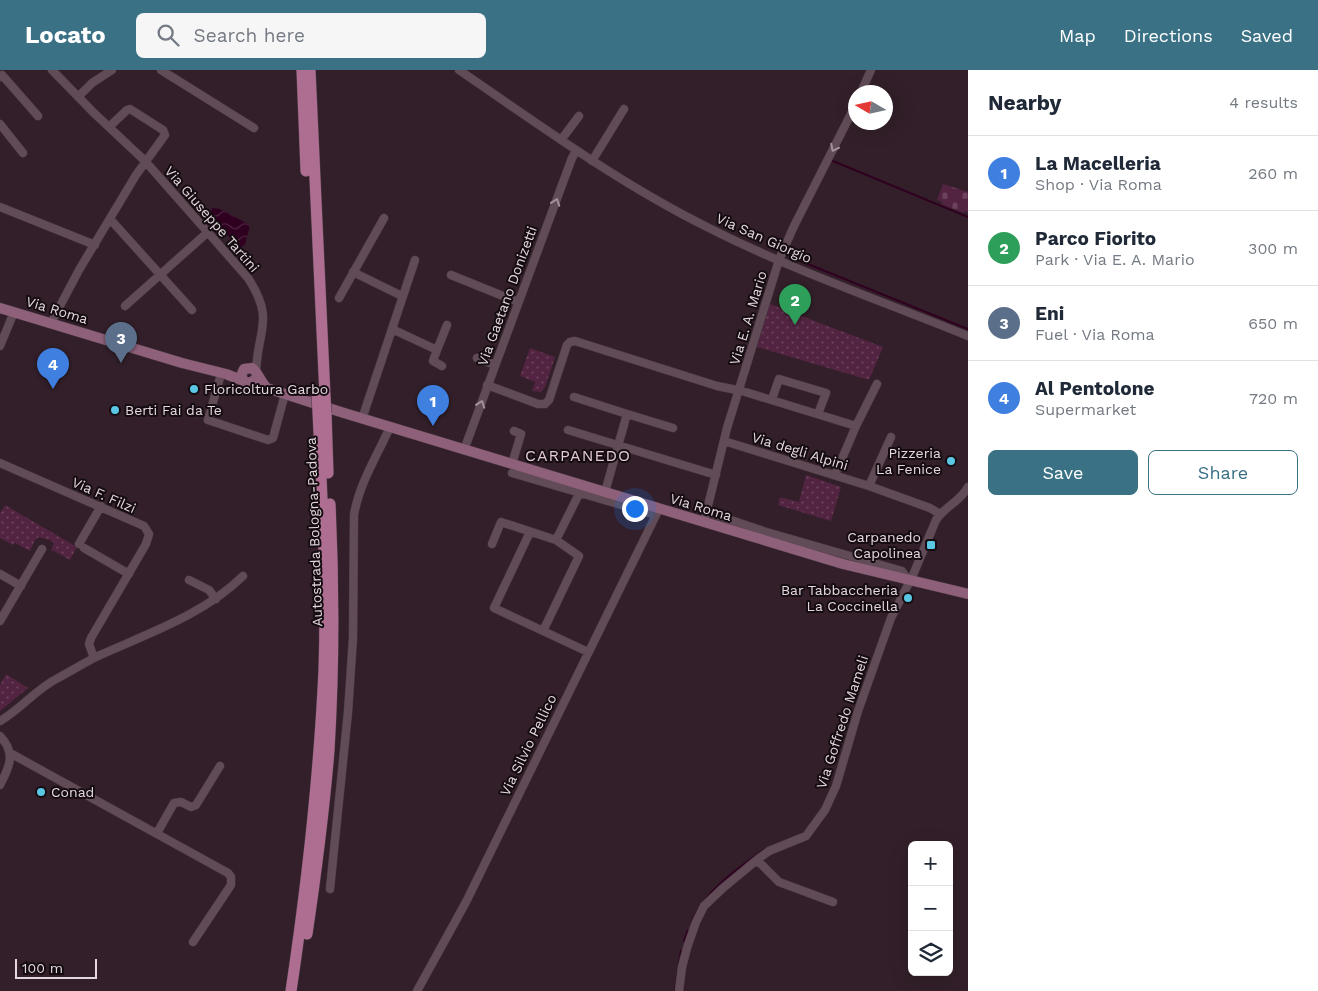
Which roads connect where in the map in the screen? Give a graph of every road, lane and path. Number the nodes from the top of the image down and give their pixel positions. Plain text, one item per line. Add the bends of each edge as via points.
1 (52, 70) edge
2 (112, 70) edge
3 (161, 70) edge
4 (302, 70) edge
5 (310, 70) edge
6 (459, 70) edge
7 (871, 70) edge
8 (3, 74) edge
9 (864, 85) edge
10 (78, 97) junction
11 (624, 109) dead end
12 (38, 116) dead end
13 (579, 116) dead end
14 (848, 120) edge
15 (0, 124) edge
16 (109, 127) junction
17 (254, 128) dead end
18 (561, 140) junction
19 (576, 151) junction
20 (23, 153) dead end
21 (145, 161) junction
22 (592, 161) junction
23 (0, 207) edge
24 (384, 218) dead end
25 (110, 219) junction
26 (118, 227) junction
27 (105, 228) junction
28 (208, 232) junction
29 (95, 245) junction
30 (414, 260) dead end
31 (779, 260) junction
32 (353, 272) junction
33 (160, 274) junction
34 (450, 275) dead end
35 (402, 296) junction
36 (339, 298) dead end
37 (518, 302) junction
38 (125, 306) dead end
39 (0, 308) edge
40 (192, 310) dead end
41 (14, 312) junction
42 (51, 323) junction
43 (447, 325) dead end
44 (392, 329) junction
45 (968, 336) edge
46 (0, 346) edge
47 (437, 350) junction
48 (477, 358) dead end
49 (495, 365) junction
50 (442, 366) dead end
51 (223, 374) junction
52 (249, 375) junction
53 (877, 384) dead end
54 (487, 385) junction
55 (739, 390) junction
56 (284, 394) junction
57 (321, 396) junction
58 (574, 397) dead end
59 (772, 400) junction
60 (322, 412) junction
61 (628, 414) junction
62 (818, 414) junction
63 (362, 419) junction
64 (856, 426) junction
65 (390, 427) junction
66 (673, 428) dead end
67 (568, 430) dead end
68 (514, 431) dead end
69 (891, 437) dead end
70 (724, 441) junction
71 (618, 446) junction
72 (464, 450) junction
73 (0, 463) edge
74 (512, 469) junction
75 (716, 475) junction
76 (835, 475) junction
77 (869, 486) junction
78 (968, 487) edge
79 (581, 489) junction
80 (605, 492) junction
81 (101, 506) junction
82 (657, 512) junction
83 (940, 514) junction
84 (705, 517) junction
85 (530, 532) junction
86 (556, 540) junction
87 (492, 544) dead end
88 (42, 549) dead end
89 (0, 574) edge
90 (129, 574) junction
91 (243, 576) dead end
92 (188, 580) dead end
93 (909, 581) junction
94 (21, 586) junction
95 (968, 594) edge
96 (216, 599) junction
97 (0, 621) edge
98 (543, 631) junction
99 (588, 652) junction
100 (94, 658) junction
101 (0, 721) edge
102 (0, 725) edge
103 (0, 730) edge
104 (0, 736) edge
105 (10, 753) junction
106 (220, 766) dead end
107 (0, 785) edge
108 (157, 834) junction
109 (757, 860) junction
110 (330, 889) dead end
111 (833, 902) dead end
112 (193, 942) dead end
113 (291, 991) edge
114 (299, 991) edge
115 (417, 991) edge
116 (679, 991) edge

1 - 10 street, Via Giuseppe Tartini
2 - 10 street
3 - 17 street
4 - 57 highway, Autostrada Bologna-Padova
5 - 57 highway, Autostrada Bologna-Padova
6 - 18 street, Via San Giorgio
7 - 9 street
8 - 12 street
10 - 16 street, Via Giuseppe Tartini
11 - 22 street
13 - 18 street
14 -> 31 street, Via E. A. Mario
15 - 20 street
16 - 21 street, Via Giuseppe Tartini
16 - 21 street, Via Giuseppe Tartini via 130,109 163,130 164,135
18 - 19 street, Via San Giorgio
19 - 22 street, Via San Giorgio
37 -> 19 street, Via Gaetano Donizetti
21 - 25 street
21 - 28 street, Via Giuseppe Tartini
22 - 31 street, Via San Giorgio via 708,228
23 - 29 street
24 - 32 street
25 - 26 street
25 - 27 street
26 - 27 street
26 - 33 street
27 - 29 street
28 - 33 street
28 - 52 street, Via Giuseppe Tartini via 248,278 261,302 263,327 258,354
29 - 42 street
30 - 35 street
31 - 45 street, Via San Giorgio
31 - 55 street, Via E. A. Mario
32 - 35 street
32 - 36 street
33 - 38 street
33 - 40 street
34 - 37 street
35 - 44 street
37 - 49 street, Via Gaetano Donizetti
39 - 41 main road, Via Roma
41 - 42 main road, Via Roma
41 - 46 street
42 - 51 main road, Via Roma
43 - 47 street
44 - 47 street
44 - 63 street
47 - 50 street via 433,361
48 - 49 street
49 - 54 street, Via Gaetano Donizetti
51 - 52 main road, Via Roma
51 - 56 street via 208,420 268,440 273,438
52 - 56 main road, Via Roma via 269,389
53 - 64 street
54 - 55 street via 545,404 567,345 575,342
72 -> 54 street, Via Gaetano Donizetti
55 - 59 street
55 - 70 street, Via E. A. Mario
56 - 63 main road, Via Roma
57 - 60 highway, Autostrada Bologna-Padova, bridge
58 - 61 street
59 - 62 street
59 - 62 street via 779,379 826,393
60 - 113 highway, Autostrada Bologna-Padova via 325,587 320,750
60 - 114 highway, Autostrada Bologna-Padova via 332,587 330,732 320,843
61 - 66 street
61 - 71 street
62 - 64 street
63 - 65 main road, Via Roma
64 - 76 street
65 - 72 main road, Via Roma
65 - 110 street via 362,485 354,515 353,638
67 - 71 street
68 - 74 street via 521,434
69 - 77 street
70 - 75 street, Via E. A. Mario
70 - 76 street, Via degli Alpini
71 - 75 street
71 - 80 street
72 - 74 main road, Via Roma
73 - 81 street, Via F. Filzi
74 - 79 main road, Via Roma
75 - 84 street, Via E. A. Mario
76 - 77 street, Via degli Alpini
77 - 83 street, Via degli Alpini
78 - 83 street via 957,502
79 - 80 main road, Via Roma
79 - 82 street, Via Roma
79 - 86 street
80 - 82 main road, Via Roma
81 - 90 street via 82,546
81 - 90 street, Via F. Filzi via 144,526 149,534
82 - 84 main road, Via Roma
82 - 99 street, Via Silvio Pellico
83 - 93 street, Via Goffredo Mameli
84 - 93 main road, Via Roma via 843,564
85 - 86 street
85 - 87 street via 501,522
85 - 98 street via 494,608
86 - 98 street via 579,556
88 - 94 street
89 - 94 street
90 - 100 street, Via F. Filzi via 91,638 89,644
91 - 96 street
92 - 96 street via 209,590
93 - 95 main road, Via Roma
93 - 109 street, Via Goffredo Mameli via 891,618 836,786 825,810 806,836
94 - 97 street
96 - 100 street via 196,612
98 - 99 street
99 - 115 street, Via Silvio Pellico via 466,902
100 - 101 street via 41,688
102 - 103 street
104 - 105 street via 8,744
105 - 107 street via 10,764
105 - 108 street
106 - 108 street via 196,805 174,803
108 - 112 street via 231,877 231,885
109 - 111 street via 778,882
109 - 116 street, Via Goffredo Mameli via 704,906 687,948

